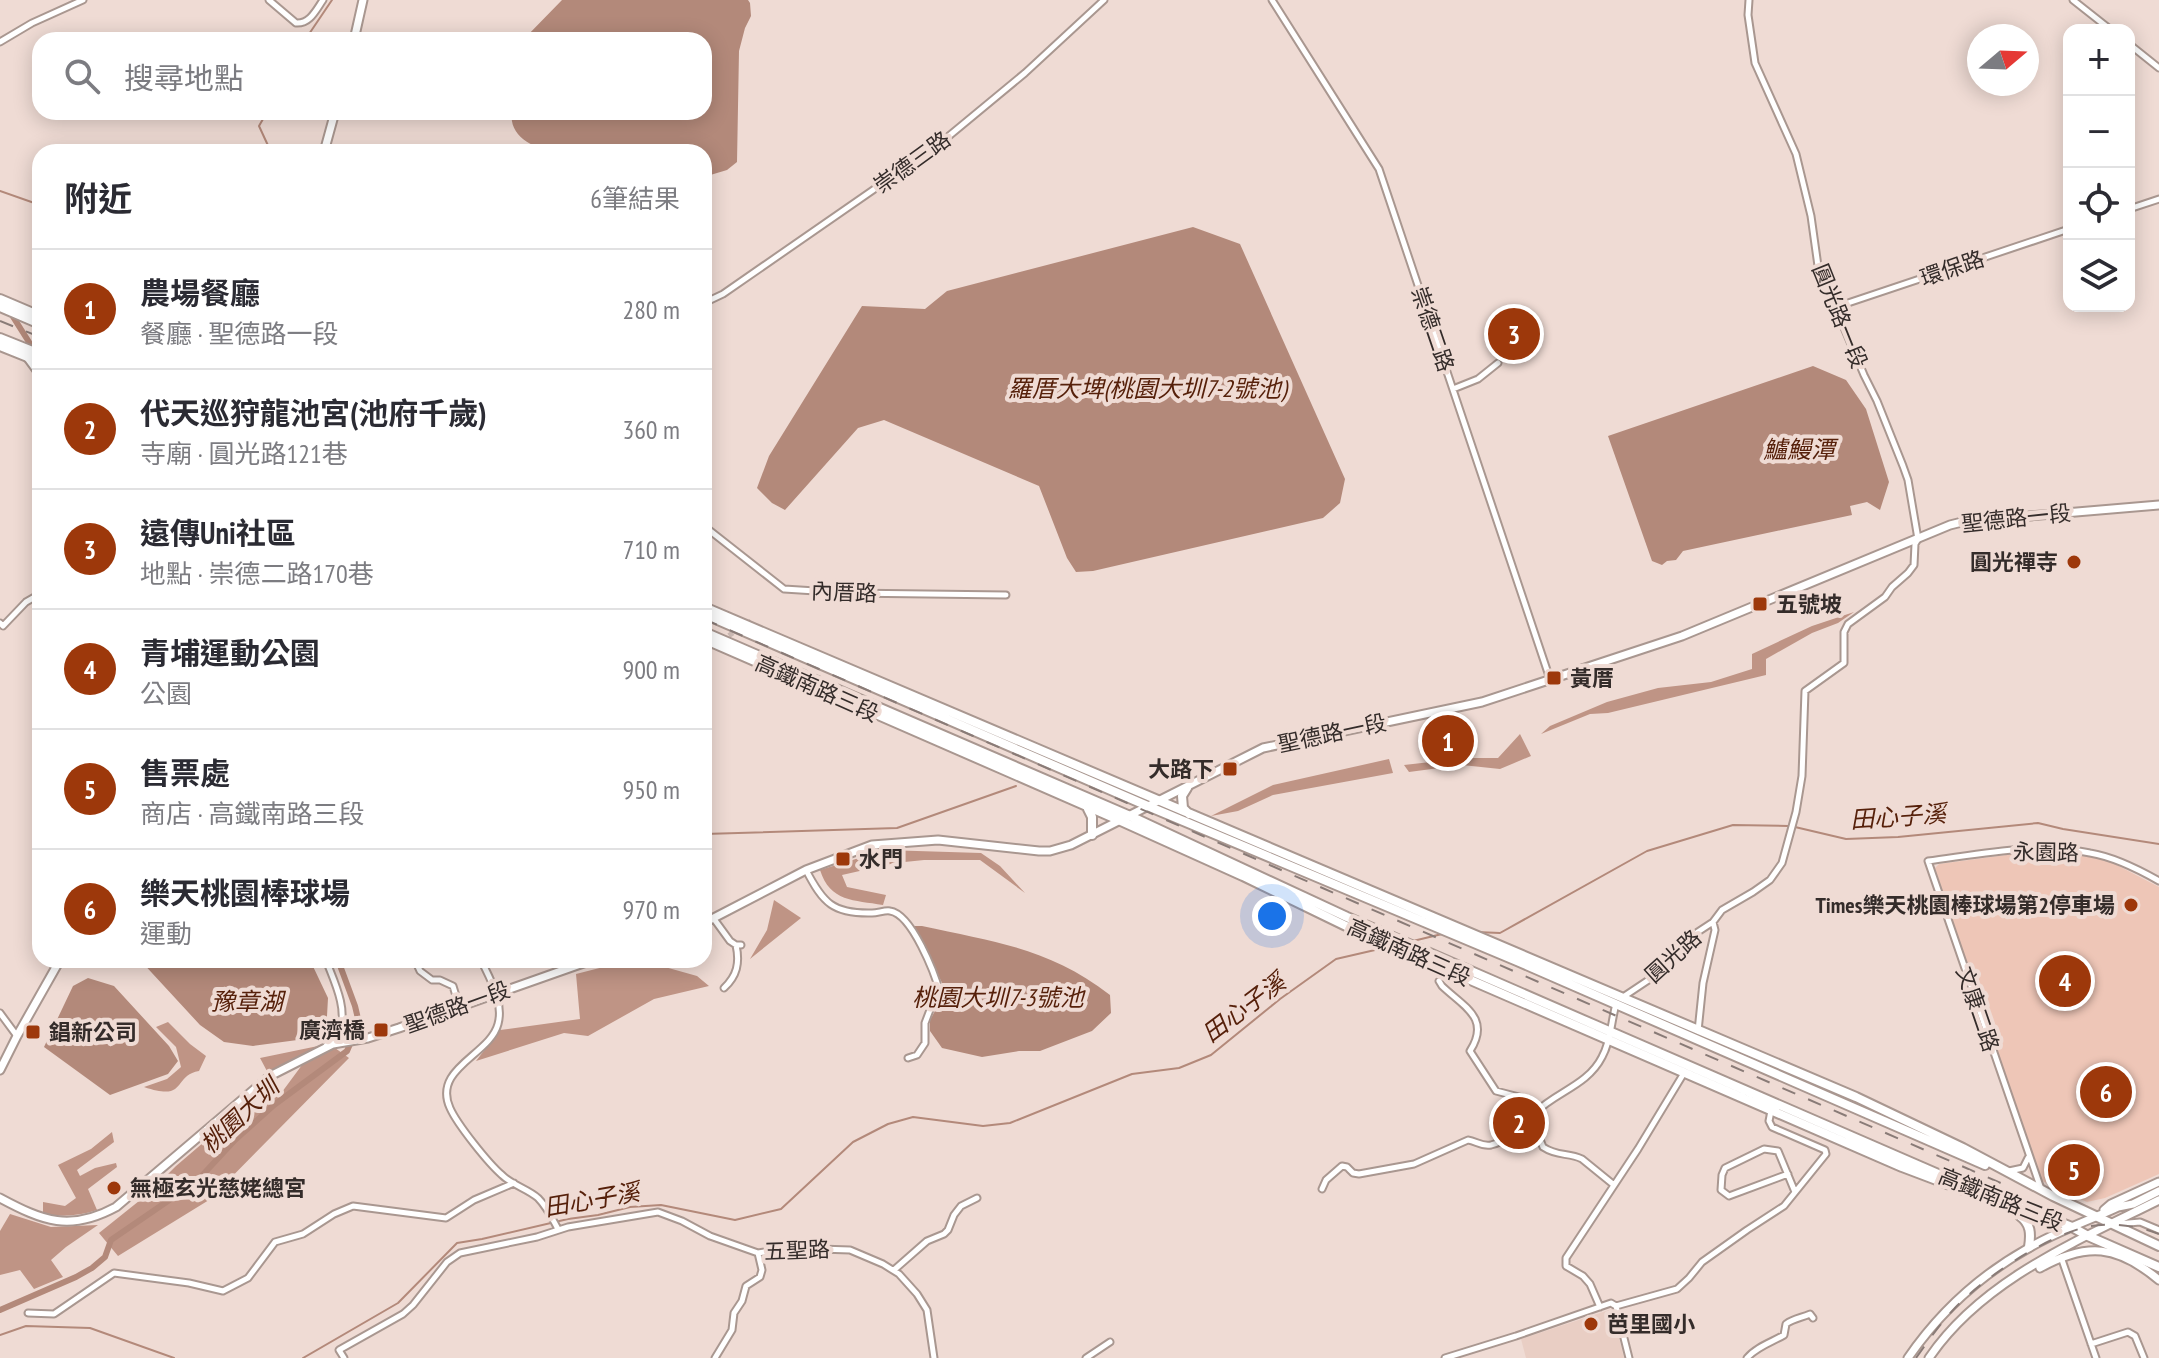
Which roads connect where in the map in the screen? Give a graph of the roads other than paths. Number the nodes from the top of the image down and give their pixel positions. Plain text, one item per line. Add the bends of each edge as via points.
1 (83, 0) edge
2 (269, 0) edge
3 (323, 0) edge
4 (363, 0) edge
5 (1104, 0) edge
6 (1272, 0) edge
7 (1749, 0) edge
8 (2073, 0) edge
9 (2103, 24) edge
10 (356, 32) edge
11 (0, 42) edge
12 (2135, 49) edge
13 (2159, 68) edge
14 (333, 120) edge
15 (326, 144) edge
16 (2159, 199) edge
17 (2135, 207) edge
18 (2063, 231) edge
19 (0, 299) edge
20 (712, 299) edge
21 (0, 307) edge
22 (1836, 307) junction
23 (32, 312) edge
24 (32, 320) edge
25 (0, 338) edge
26 (0, 346) edge
27 (32, 356) edge
28 (1498, 363) dead end
29 (1453, 389) junction
30 (2159, 505) edge
31 (712, 532) edge
32 (1918, 539) junction
33 (1006, 595) dead end
34 (32, 599) edge
35 (712, 610) edge
36 (712, 618) edge
37 (0, 623) edge
38 (712, 635) edge
39 (712, 643) edge
40 (1550, 679) junction
41 (920, 700) junction
42 (948, 721) junction
43 (1187, 788) junction
44 (1111, 790) junction
45 (1159, 802) junction
46 (1150, 807) junction
47 (1088, 808) junction
48 (1110, 808) junction
49 (1163, 812) junction
50 (1189, 815) junction
51 (1130, 816) junction
52 (1121, 821) junction
53 (1159, 830) junction
54 (1092, 835) junction
55 (1928, 861) joint
56 (806, 870) junction
57 (2159, 881) edge
58 (1391, 902) junction
59 (714, 919) joint
60 (1347, 921) junction
61 (1713, 922) junction
62 (56, 968) edge
63 (329, 968) edge
64 (419, 968) edge
65 (485, 968) edge
66 (569, 968) edge
67 (1439, 981) dead end
68 (724, 988) dead end
69 (497, 993) junction
70 (1619, 1001) junction
71 (459, 1006) junction
72 (0, 1013) edge
73 (1698, 1031) junction
74 (1609, 1036) junction
75 (18, 1038) junction
76 (322, 1050) junction
77 (1749, 1053) junction
78 (908, 1058) dead end
79 (0, 1070) edge
80 (1685, 1072) junction
81 (1783, 1076) junction
82 (1747, 1091) junction
83 (1771, 1110) junction
84 (1532, 1117) junction
85 (2028, 1157) junction
86 (2008, 1171) junction
87 (1788, 1174) junction
88 (2159, 1182) edge
89 (514, 1183) junction
90 (1614, 1185) junction
91 (1322, 1189) dead end
92 (2041, 1190) junction
93 (2159, 1191) edge
94 (1795, 1192) junction
95 (0, 1198) edge
96 (977, 1198) dead end
97 (1989, 1200) junction
98 (2159, 1200) edge
99 (2001, 1206) junction
100 (2033, 1211) junction
101 (2097, 1217) junction
102 (2111, 1224) junction
103 (2072, 1227) junction
104 (558, 1229) junction
105 (2159, 1230) edge
106 (2088, 1236) junction
107 (2159, 1246) edge
108 (2029, 1247) junction
109 (758, 1253) junction
110 (2061, 1256) junction
111 (2159, 1267) edge
112 (2040, 1268) dead end
113 (894, 1270) junction
114 (2159, 1280) edge
115 (1616, 1306) junction
116 (1600, 1307) junction
117 (28, 1313) dead end
118 (1813, 1318) dead end
119 (1110, 1342) dead end
120 (2091, 1344) junction
121 (344, 1358) edge
122 (715, 1358) edge
123 (934, 1358) edge
124 (1086, 1358) edge
125 (1445, 1358) edge
126 (1629, 1358) edge
127 (1747, 1358) edge
128 (1908, 1358) edge
129 (1929, 1358) edge
130 (2096, 1358) edge
131 (2144, 1358) edge

1 - 11 street
2 - 3 street via 301,24
4 - 10 street
5 - 20 street, 崇德三路 via 938,145
6 - 29 street, 崇德二路 via 1379,169
7 - 22 street, 圓光路一段 via 1755,63 1796,154 1816,258
8 - 9 street
12 - 13 street
14 - 15 street
16 - 17 street
18 - 22 street, 環保路
19 - 23 main road
21 - 24 main road
22 - 32 street, 圓光路一段 via 1908,480
25 - 27 main road
26 - 27 main road
28 - 29 street
29 - 40 street, 崇德二路
30 - 32 street, 聖德路一段 via 1962,522
31 - 33 street, 內厝路 via 784,589
32 - 40 street, 聖德路一段 via 1682,636
32 - 61 street, 圓光路 via 1908,573 1848,624 1844,663 1805,691 1802,776 1782,863 1770,880 1722,910
34 - 37 street via 3,626
35 - 41 main road, 高鐵南路三段
36 - 42 main road, 高鐵南路三段
38 - 48 main road, 高鐵南路三段
39 - 47 main road, 高鐵南路三段
40 - 43 street, 聖德路一段 via 1482,702 1263,748
41 - 42 main road
41 - 45 main road, 高鐵南路三段
42 - 44 main road, 高鐵南路三段
43 - 45 street, 聖德路一段
43 - 50 main road via 1182,796
44 - 46 main road, 高鐵南路三段
44 - 48 main road via 1118,800
45 - 46 street, 聖德路一段
45 - 50 main road, 高鐵南路三段
46 - 49 main road, 高鐵南路三段
46 - 51 street, 聖德路一段
47 - 52 main road, 高鐵南路三段
47 - 54 main road
48 - 51 main road, 高鐵南路三段
49 - 53 main road
49 - 58 main road, 高鐵南路三段
50 - 58 main road, 高鐵南路三段
51 - 52 street, 聖德路一段
51 - 53 main road, 高鐵南路三段
52 - 54 street, 聖德路一段
52 - 60 main road, 高鐵南路三段
53 - 60 main road, 高鐵南路三段
54 - 56 street, 聖德路一段 via 1050,851 938,840 872,845
55 - 57 street, 永園路 via 2030,848 2090,853
55 - 85 street, 文康二路
56 - 59 street, 聖德路一段
56 - 78 street via 818,893 838,910 892,911 917,936 940,993 925,1023 925,1043
58 - 70 main road, 高鐵南路三段
59 - 68 street via 739,945 735,976
60 - 74 main road, 高鐵南路三段
61 - 70 street, 圓光路 via 1681,943 1656,975
61 - 73 street, 圓光路
62 - 75 street
63 - 76 street via 341,1016 339,1031
64 - 71 street via 432,980 453,986
65 - 69 street
66 - 69 street, 聖德路一段
67 - 84 street via 1477,1024 1478,1040 1470,1051 1496,1091 1530,1100
69 - 71 street, 聖德路一段
69 - 89 street via 499,1022 493,1035 446,1087 449,1107 475,1145
70 - 73 main road, 高鐵南路三段
70 - 74 street
70 - 81 main road, 高鐵南路三段
71 - 76 street, 聖德路一段
72 - 75 street
73 - 77 main road, 高鐵南路三段
74 - 80 main road, 高鐵南路三段
74 - 82 main road, 高鐵南路三段
74 - 84 street via 1601,1061 1588,1075
75 - 79 street
76 - 95 street via 270,1076 100,1216 49,1220
77 - 81 main road
77 - 86 main road, 高鐵南路三段 via 1856,1097
80 - 83 main road, 高鐵南路三段
80 - 90 street
81 - 92 main road, 高鐵南路三段
82 - 83 main road
82 - 100 main road, 高鐵南路三段
83 - 94 street via 1772,1127 1825,1150
83 - 97 main road, 高鐵南路三段
84 - 90 street via 1543,1147 1582,1159
84 - 91 street via 1490,1145 1468,1140 1414,1164 1359,1174 1342,1166
85 - 86 street via 2023,1168
85 - 92 street, 文康二路
86 - 92 main road, 高鐵南路三段
87 - 87 street via 1778,1151 1764,1149 1725,1168 1721,1190 1729,1196
87 - 94 street
88 - 101 street via 2111,1204
89 - 104 street via 537,1197
89 - 117 street via 446,1218 353,1206 303,1234 275,1242 248,1278 223,1291 114,1273 54,1314
90 - 116 street via 1565,1261 1590,1284
92 - 101 main road, 高鐵南路三段
93 - 101 street
94 - 115 street via 1784,1206 1702,1262 1677,1289
96 - 113 street via 961,1206 944,1234 927,1241
97 - 99 main road, 高鐵南路三段
97 - 100 main road
98 - 102 street
99 - 103 main road, 高鐵南路三段
99 - 108 main road via 2027,1221
100 - 103 main road, 高鐵南路三段
101 - 102 main road, 高鐵南路三段
101 - 103 street
102 - 105 street via 2140,1222
102 - 106 street
102 - 107 main road, 高鐵南路三段
103 - 106 main road
103 - 108 street
104 - 109 street, 五聖路 via 658,1212
104 - 121 street, 五聖路 via 460,1253 403,1314 339,1350
106 - 111 main road
106 - 129 street via 1991,1295
108 - 128 street via 1963,1295
109 - 113 street, 五聖路 via 850,1250
109 - 122 street via 760,1277 746,1286 732,1330
110 - 112 street
110 - 114 street via 2105,1251
110 - 120 street
113 - 123 street, 五聖路 via 927,1310
115 - 116 street
115 - 126 street
116 - 125 street
118 - 127 street via 1810,1314 1793,1319 1784,1335
119 - 124 street
120 - 130 street
120 - 131 street via 2128,1332

